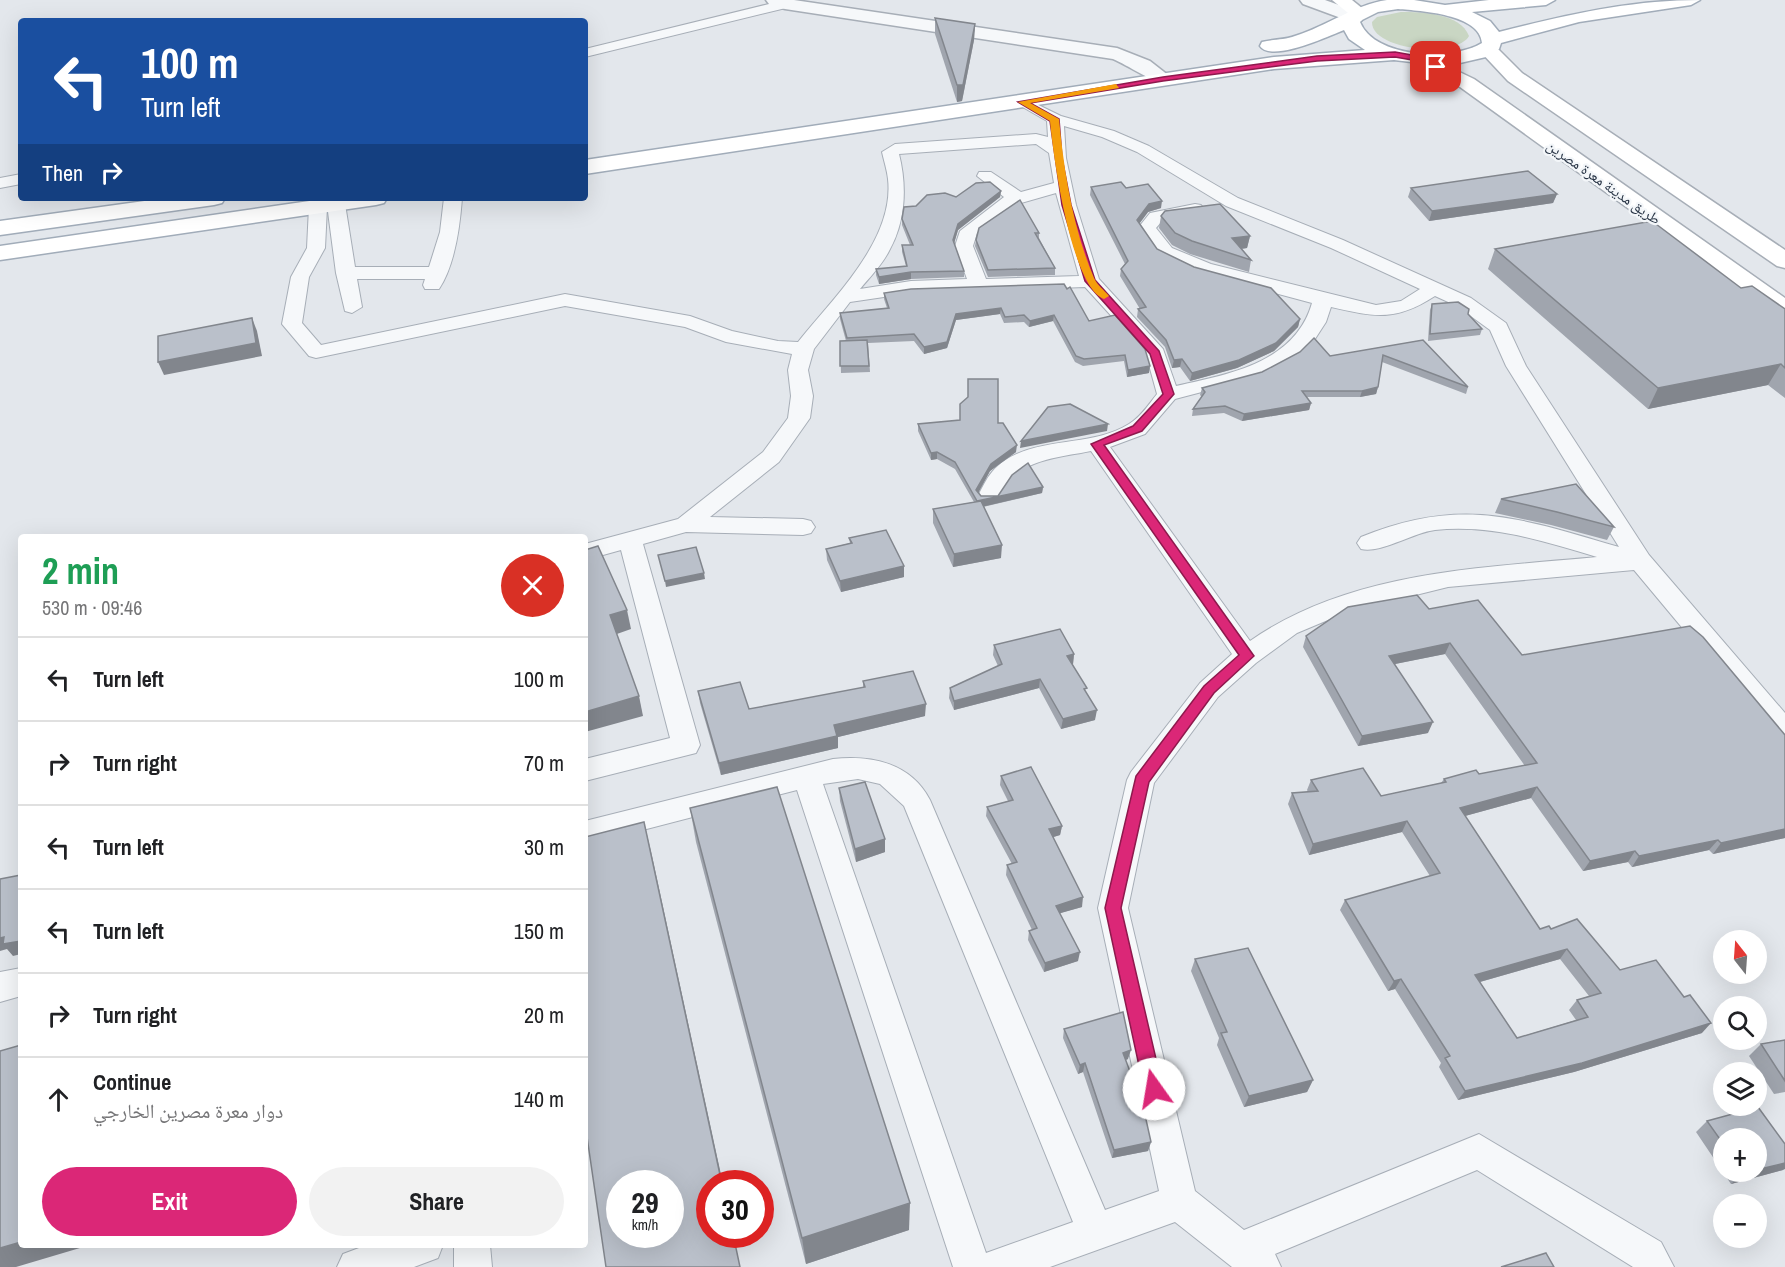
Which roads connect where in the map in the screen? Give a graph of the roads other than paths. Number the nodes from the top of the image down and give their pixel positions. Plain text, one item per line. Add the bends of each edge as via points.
1 (1309, 0) edge
2 (1341, 0) edge
3 (1546, 0) edge
4 (1691, 0) edge
5 (1523, 1) edge
6 (780, 2) edge
7 (1412, 2) edge
8 (1445, 9) junction
9 (1355, 17) junction
10 (1490, 44) junction
11 (588, 52) edge
12 (1395, 54) junction
13 (1420, 59) junction
14 (1143, 65) junction
15 (1163, 79) junction
16 (1022, 102) junction
17 (780, 118) dead end
18 (1054, 119) junction
19 (1057, 151) junction
20 (588, 167) edge
21 (985, 176) dead end
22 (18, 180) edge
23 (0, 183) edge
24 (1063, 186) junction
25 (1016, 197) junction
26 (193, 201) edge
27 (355, 201) edge
28 (453, 201) edge
29 (1232, 202) junction
30 (327, 205) junction
31 (0, 228) edge
32 (0, 253) edge
33 (1785, 261) edge
34 (345, 273) junction
35 (1090, 281) junction
36 (979, 286) junction
37 (1432, 289) junction
38 (844, 297) junction
39 (1323, 300) junction
40 (352, 307) dead end
41 (1785, 310) edge
42 (804, 348) junction
43 (1168, 394) junction
44 (1097, 444) junction
45 (989, 496) edge
46 (686, 524) junction
47 (803, 527) dead end
48 (630, 540) junction
49 (1369, 543) dead end
50 (588, 551) edge
51 (1640, 561) junction
52 (1247, 656) junction
53 (1785, 732) edge
54 (588, 769) edge
55 (807, 777) junction
56 (588, 832) edge
57 (18, 983) edge
58 (0, 987) edge
59 (1179, 1202) junction
60 (1096, 1232) junction
61 (416, 1248) edge
62 (472, 1248) edge
63 (1251, 1259) edge
64 (356, 1267) edge
65 (473, 1267) edge
66 (972, 1267) edge
67 (998, 1267) edge
68 (1655, 1267) edge

1 - 9 street
2 - 9 main road
3 - 5 main road
4 - 10 main road via 1578,17
5 - 8 main road
6 - 11 street
6 - 14 street via 1105,52
7 - 8 main road
7 - 9 main road via 1381,6
8 - 10 main road, طريق مدينة معرة مصرين via 1479,22 1490,31
9 - 12 main road via 1350,28 1358,38
9 - 14 main road via 1297,42
10 - 13 main road via 1460,58
10 - 33 main road, طريق مدينة معرة مصرين via 1515,77
12 - 13 main road
12 - 15 main road via 1274,63
13 - 41 main road, طريق مدينة معرة مصرين via 1467,83
14 - 15 street
14 - 17 main road
15 - 16 main road
16 - 18 street
16 - 20 main road
18 - 19 street
18 - 29 street via 1143,149
19 - 24 street
19 - 38 street via 1036,139 895,149 890,158 897,180 895,206 881,250
21 - 25 street
22 - 23 street
24 - 25 street
24 - 35 street
25 - 36 street via 976,224 965,238 964,246
26 - 31 main road
27 - 30 main road
28 - 34 street via 452,221 434,279
29 - 37 street
29 - 39 street via 1156,217 1147,228 1166,252 1204,268
30 - 32 main road
30 - 34 street
30 - 42 street via 316,248 300,277 292,324 316,352 565,300 690,322 726,336 778,347
34 - 40 street
35 - 36 street
35 - 43 street via 1156,353
36 - 38 street via 911,287
37 - 39 street via 1408,305 1391,310 1376,311
37 - 51 street via 1464,302 1499,327 1516,366
38 - 42 street
39 - 43 street via 1304,341 1280,359 1246,376
42 - 46 street via 798,370 802,396 799,418 771,457
43 - 44 street via 1137,429
44 - 45 street via 1045,453 1016,464 1001,475
44 - 52 street
46 - 47 street
46 - 48 street
48 - 50 street
48 - 54 street via 686,745
49 - 51 street via 1402,528 1472,519 1514,525
51 - 52 street via 1448,579 1340,605 1288,627
51 - 53 street
52 - 59 street via 1209,690 1141,780 1113,908
55 - 56 street
55 - 60 street via 852,767 871,769 900,781 916,800
55 - 66 street
57 - 58 street
59 - 60 street
59 - 63 street
60 - 67 street
61 - 64 street
62 - 65 street
63 - 68 street via 1479,1151 1648,1255

